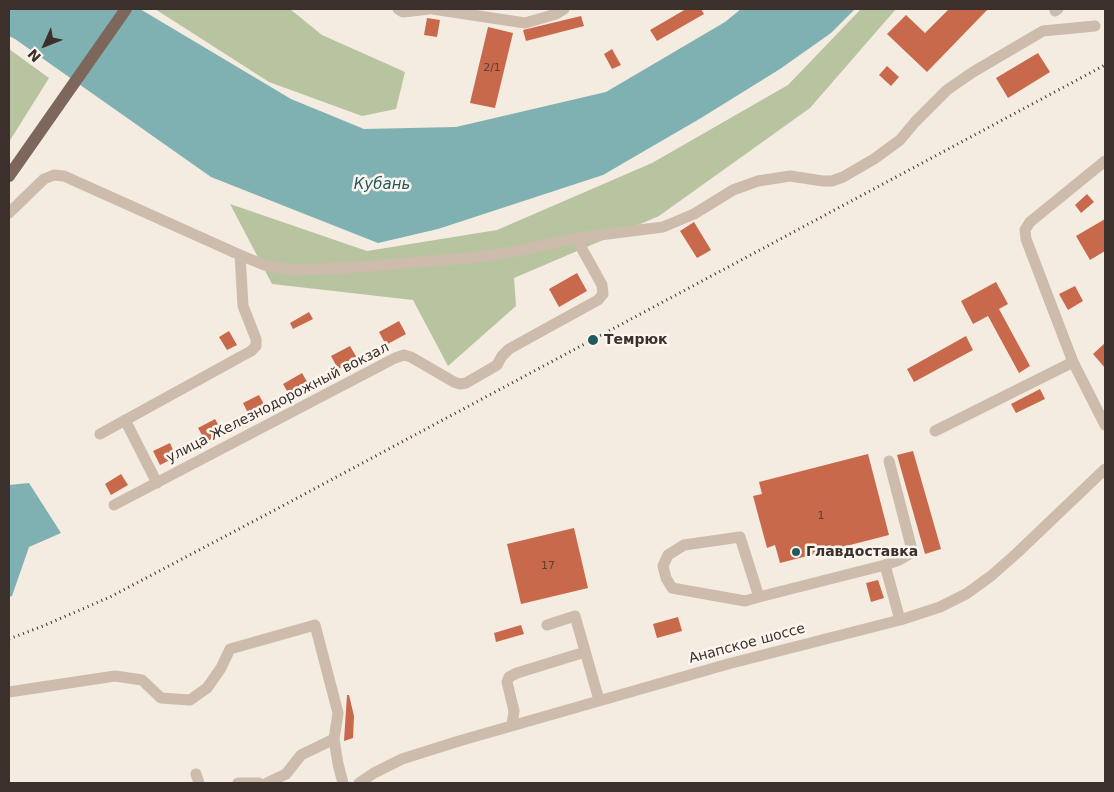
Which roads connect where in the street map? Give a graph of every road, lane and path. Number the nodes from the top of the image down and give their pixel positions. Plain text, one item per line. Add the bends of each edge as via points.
1 (126, 9) edge
2 (398, 9) edge
3 (428, 9) edge
4 (433, 9) edge
5 (564, 9) edge
6 (466, 11) edge
7 (1095, 26) dead end
8 (1105, 161) edge
9 (9, 176) edge
10 (9, 214) edge
11 (576, 238) junction
12 (240, 255) junction
13 (1073, 362) junction
14 (125, 420) junction
15 (1105, 425) edge
16 (935, 431) dead end
17 (100, 434) dead end
18 (889, 461) dead end
19 (1105, 469) edge
20 (157, 483) junction
21 (114, 505) dead end
22 (885, 565) junction
23 (759, 597) junction
24 (900, 620) junction
25 (547, 625) dead end
26 (585, 652) junction
27 (9, 692) edge
28 (599, 700) junction
29 (512, 725) junction
30 (334, 739) junction
31 (238, 783) edge
32 (258, 783) edge
33 (266, 783) edge
34 (343, 783) edge
35 (359, 783) edge

1 - 9 main road
2 - 3 street via 403,12
4 - 6 street
5 - 6 street via 525,23
7 - 11 street via 1043,32 973,72 947,90 900,140 843,177 823,181 790,176 758,181 733,190 694,214 663,227
8 - 13 street via 1030,222 1026,230 1026,239
10 - 12 street via 44,179 64,176
11 - 12 street via 470,258 345,268 292,270 264,265
11 - 20 street, улица Железнодорожный вокзал via 602,285 603,294 598,300 509,349 492,368 460,384 411,357 395,358
12 - 14 street via 243,306 256,346
13 - 15 street
13 - 16 street
14 - 17 street
14 - 20 street
18 - 22 street via 911,546 908,555
19 - 24 street, Анапское шоссе via 991,576 940,607
20 - 21 street, улица Железнодорожный вокзал
22 - 23 street
22 - 24 street
23 - 23 street via 744,601 672,588 663,566 668,555 684,545 740,537
24 - 28 street, Анапское шоссе
25 - 26 street via 575,616
26 - 28 street
26 - 29 street via 510,677 507,682 514,711
27 - 30 street via 115,676 142,680 161,698 190,700 207,688 222,668 230,649 315,625 338,714
28 - 29 street, Анапское шоссе
29 - 35 street, Анапское шоссе via 402,759
30 - 33 street via 301,755 286,774
30 - 34 street
31 - 32 street

